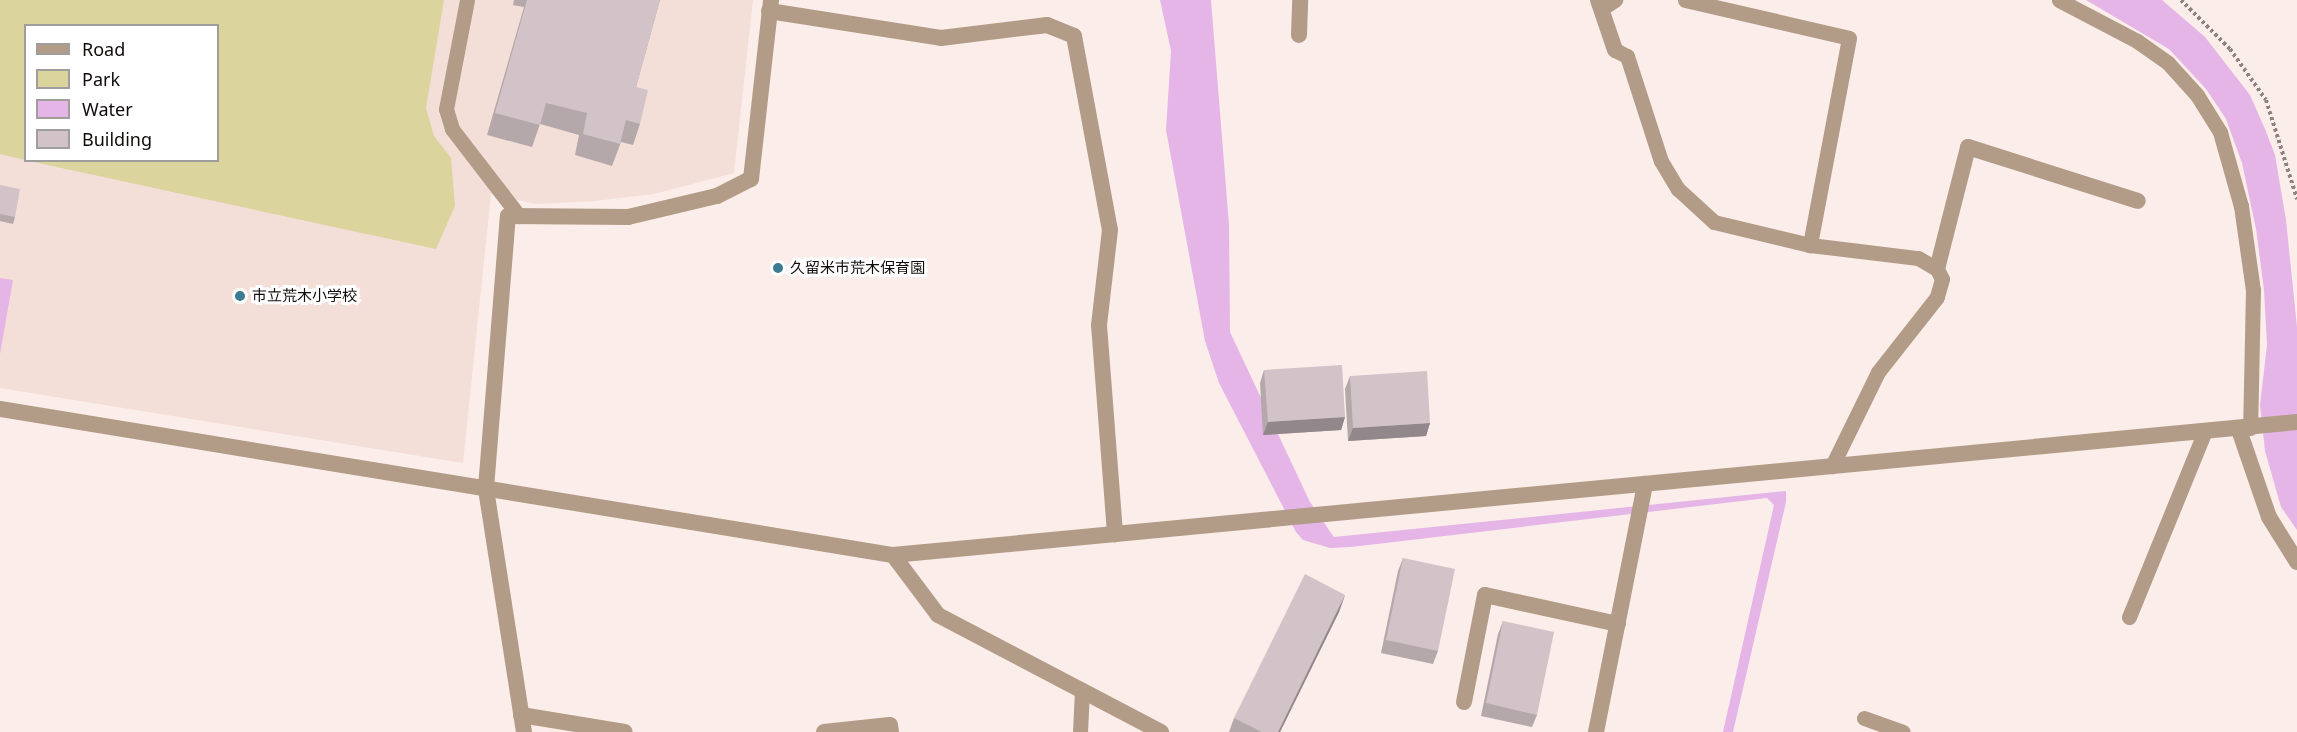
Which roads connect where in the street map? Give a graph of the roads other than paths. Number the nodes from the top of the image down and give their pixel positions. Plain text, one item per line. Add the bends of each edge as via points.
1 (467, 0) edge
2 (1300, 0) edge
3 (1615, 0) edge
4 (1685, 0) edge
5 (2059, 0) edge
6 (770, 5) edge
7 (1599, 5) edge
8 (1299, 35) dead end
9 (1615, 50) joint
10 (2138, 201) dead end
11 (519, 216) junction
12 (1810, 245) junction
13 (1937, 269) junction
14 (0, 409) edge
15 (2297, 422) edge
16 (2249, 429) junction
17 (2204, 433) junction
18 (1832, 466) junction
19 (1645, 483) junction
20 (486, 488) junction
21 (1115, 534) junction
22 (893, 555) junction
23 (2297, 562) edge
24 (2129, 617) dead end
25 (1618, 624) junction
26 (1082, 690) junction
27 (1464, 702) dead end
28 (1864, 718) dead end
29 (522, 724) edge
30 (625, 732) edge
31 (825, 732) edge
32 (891, 732) edge
33 (1080, 732) edge
34 (1161, 732) edge
35 (1596, 732) edge
36 (1903, 732) edge

1 - 11 lane via 446,109 452,129
2 - 8 street
3 - 7 lane
4 - 12 lane via 1849,38
5 - 16 lane via 2137,41 2168,63 2197,95 2220,132 2241,207 2253,290
6 - 11 street via 751,179 717,196 628,217
6 - 21 street via 941,38 1047,25 1074,36 1110,230 1099,324
7 - 9 street
9 - 12 lane via 1627,56 1661,161 1678,189 1713,222
10 - 13 street via 1968,147
11 - 20 street via 508,216
12 - 13 lane via 1918,258
13 - 18 lane via 1942,279 1937,297 1878,372
14 - 20 street
15 - 16 street
16 - 17 street
16 - 23 street via 2269,518
17 - 18 street
17 - 24 lane
18 - 19 street
19 - 21 street
19 - 25 street
20 - 22 street
20 - 29 street
21 - 22 street
22 - 26 street via 938,615
25 - 27 street via 1485,595
25 - 35 street
26 - 33 lane
26 - 34 street
28 - 36 lane
29 - 30 street
31 - 32 street via 890,724

